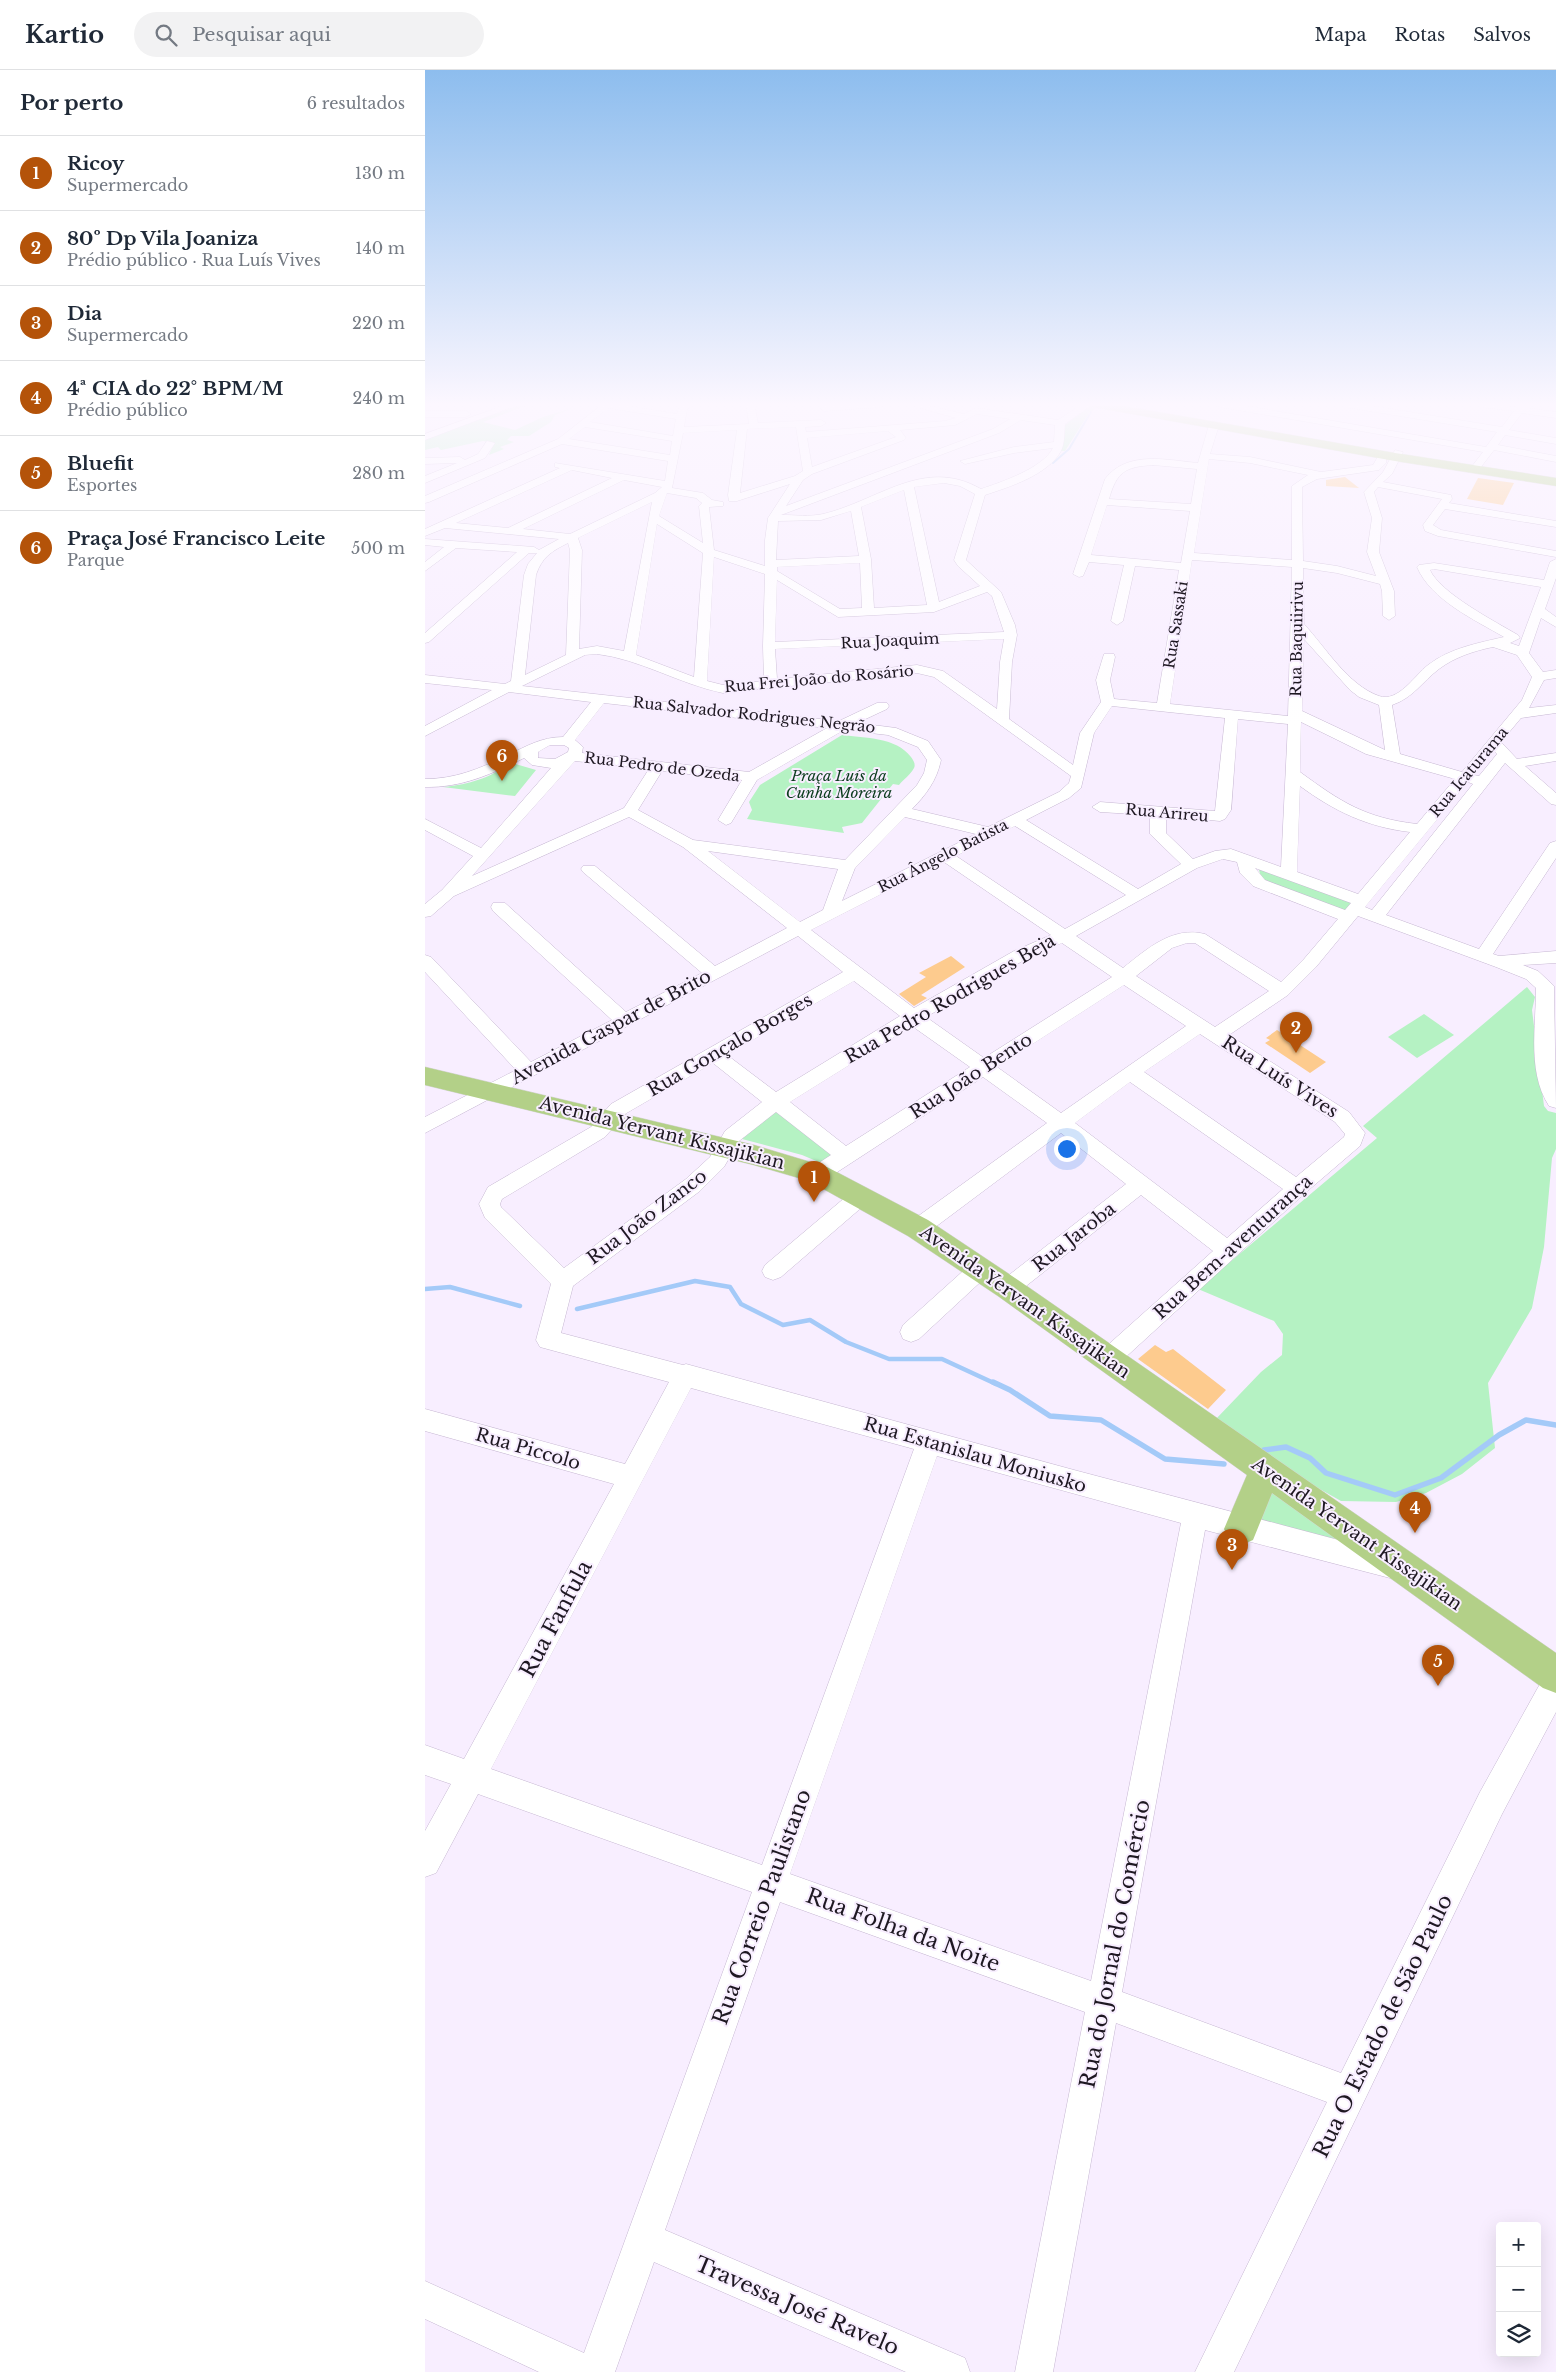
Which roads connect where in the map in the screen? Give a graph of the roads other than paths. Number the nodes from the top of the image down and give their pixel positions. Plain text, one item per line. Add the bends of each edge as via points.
1 (468, 511) edge
2 (475, 511) edge
3 (550, 511) edge
4 (623, 511) edge
5 (655, 511) edge
6 (705, 511) edge
7 (711, 511) edge
8 (778, 511) edge
9 (789, 511) edge
10 (837, 511) edge
11 (856, 511) edge
12 (913, 511) edge
13 (974, 511) edge
14 (1100, 511) edge
15 (1196, 511) edge
16 (1295, 511) edge
17 (1375, 511) edge
18 (1438, 511) edge
19 (1481, 511) edge
20 (472, 513) junction
21 (775, 516) junction
22 (653, 517) junction
23 (706, 517) junction
24 (1556, 524) edge
25 (445, 525) junction
26 (509, 531) junction
27 (425, 533) edge
28 (572, 537) junction
29 (425, 542) edge
30 (454, 544) junction
31 (545, 550) junction
32 (525, 551) junction
33 (709, 552) junction
34 (1556, 554) edge
35 (1085, 558) junction
36 (865, 559) junction
37 (1187, 562) junction
38 (1130, 563) junction
39 (1297, 565) junction
40 (425, 568) edge
41 (771, 568) junction
42 (1079, 574) dead end
43 (1553, 576) edge
44 (1384, 582) junction
45 (791, 584) junction
46 (989, 587) junction
47 (771, 588) junction
48 (934, 608) junction
49 (1539, 611) junction
50 (868, 612) junction
51 (1389, 616) dead end
52 (1117, 621) dead end
53 (1556, 623) edge
54 (1298, 625) junction
55 (838, 628) junction
56 (1011, 635) junction
57 (1521, 638) junction
58 (425, 639) edge
59 (1493, 643) junction
60 (769, 646) junction
61 (1523, 652) junction
62 (572, 657) junction
63 (1109, 657) dead end
64 (629, 658) junction
65 (1556, 674) edge
66 (1539, 677) junction
67 (425, 679) edge
68 (700, 684) junction
69 (771, 684) junction
70 (512, 686) junction
71 (601, 698) junction
72 (1109, 702) junction
73 (1385, 702) junction
74 (882, 706) dead end
75 (1163, 707) junction
76 (1556, 709) edge
77 (1231, 714) junction
78 (1518, 714) junction
79 (1295, 717) junction
80 (1003, 718) junction
81 (842, 725) junction
82 (425, 732) edge
83 (567, 741) junction
84 (1493, 741) junction
85 (537, 757) junction
86 (1556, 757) edge
87 (569, 758) junction
88 (1393, 758) junction
89 (1509, 759) junction
90 (658, 766) junction
91 (1292, 773) junction
92 (1078, 775) junction
93 (751, 777) junction
94 (1465, 777) junction
95 (549, 781) junction
96 (1481, 782) junction
97 (425, 783) edge
98 (1556, 800) edge
99 (1100, 806) dead end
100 (630, 811) junction
101 (900, 811) junction
102 (1158, 812) junction
103 (1015, 819) junction
104 (726, 820) dead end
105 (425, 824) edge
106 (1421, 829) junction
107 (988, 832) junction
108 (689, 844) junction
109 (1556, 846) edge
110 (483, 855) junction
111 (946, 856) junction
112 (1244, 858) junction
113 (1191, 865) junction
114 (848, 866) junction
115 (589, 869) dead end
116 (1289, 875) junction
117 (448, 893) junction
118 (1139, 896) junction
119 (427, 906) edge
120 (499, 907) dead end
121 (1354, 909) junction
122 (830, 913) junction
123 (1375, 917) junction
124 (798, 929) junction
125 (1063, 935) junction
126 (1556, 957) edge
127 (1491, 959) junction
128 (425, 961) edge
129 (856, 972) junction
130 (713, 973) junction
131 (1124, 977) junction
132 (1282, 991) junction
133 (913, 1017) junction
134 (623, 1020) junction
135 (1208, 1030) junction
136 (715, 1055) junction
137 (983, 1068) junction
138 (527, 1071) junction
139 (1130, 1072) junction
140 (425, 1076) edge
141 (492, 1091) junction
142 (775, 1102) junction
143 (1556, 1102) edge
144 (607, 1121) junction
145 (1059, 1122) junction
146 (425, 1126) edge
147 (1355, 1133) joint
148 (725, 1148) junction
149 (846, 1156) junction
150 (818, 1174) junction
151 (1139, 1185) junction
152 (1297, 1188) junction
153 (861, 1196) junction
154 (918, 1228) junction
155 (1228, 1251) junction
156 (980, 1269) junction
157 (773, 1271) dead end
158 (563, 1281) junction
159 (1008, 1288) junction
160 (911, 1332) dead end
161 (1108, 1359) junction
162 (686, 1374) junction
163 (425, 1420) edge
164 (929, 1442) junction
165 (1265, 1471) junction
166 (632, 1478) junction
167 (1195, 1516) junction
168 (1241, 1529) junction
169 (1403, 1568) junction
170 (1556, 1675) edge
171 (1556, 1683) edge
172 (425, 1760) edge
173 (471, 1776) junction
174 (425, 1862) edge
175 (771, 1883) junction
176 (1104, 2002) junction
177 (1351, 2094) junction
178 (643, 2239) junction
179 (425, 2300) edge
180 (582, 2372) edge
181 (596, 2372) edge
182 (951, 2372) edge
183 (1034, 2372) edge
184 (1214, 2372) edge

1 - 20 street
2 - 20 street
3 - 26 street
4 - 28 street
5 - 22 street
6 - 23 street
7 - 23 street
8 - 21 street
9 - 21 street
10 - 21 street via 821,517
11 - 36 street
12 - 48 street
13 - 46 street via 960,560
14 - 35 street
15 - 37 street, Rua Sassaki
16 - 39 street, Rua Baquiirivu
17 - 44 street via 1373,552
18 - 34 street via 1428,524 1432,531
19 - 24 street
20 - 25 street
21 - 41 street via 770,540
22 - 33 street
22 - 64 street
23 - 33 street
25 - 26 street
25 - 27 street
26 - 28 street
28 - 31 street
28 - 62 street via 576,550
29 - 30 street
30 - 32 street
30 - 40 street
31 - 32 street
31 - 70 street via 530,574
32 - 58 street
33 - 41 street
33 - 68 street
35 - 38 street
35 - 42 street
36 - 41 street
36 - 50 street
37 - 38 street
37 - 39 street
37 - 75 street, Rua Sassaki
38 - 52 street
39 - 44 street via 1341,569
39 - 54 street, Rua Baquiirivu
41 - 45 street
41 - 47 street
43 - 49 street
43 - 57 street via 1425,566 1423,570 1431,580 1457,603
44 - 51 street via 1390,599
45 - 47 street
45 - 55 street
46 - 48 street
46 - 56 street via 1000,599
47 - 60 street
48 - 50 street
49 - 53 street
49 - 57 street
50 - 55 street
54 - 73 street via 1359,690
54 - 79 street, Rua Baquiirivu
55 - 56 street, Rua Joaquim
55 - 60 street, Rua Joaquim
56 - 80 street
57 - 59 street
57 - 61 street
59 - 61 street
59 - 73 street via 1464,650 1443,660 1431,667 1403,697
60 - 69 street
61 - 66 street
62 - 64 street, Rua Frei João do Rosário via 593,650
62 - 70 street, Rua Frei João do Rosário
63 - 72 street via 1103,680
64 - 68 street, Rua Frei João do Rosário
65 - 66 street
66 - 78 street, Rua Icaturama
67 - 70 street, Rua Salvador Rodrigues Negrão
68 - 69 street, Rua Frei João do Rosário via 723,689
69 - 80 street, Rua Frei João do Rosário via 903,669 923,670 938,674
70 - 71 street, Rua Salvador Rodrigues Negrão
70 - 82 street, Rua Frei João do Rosário
71 - 81 street, Rua Salvador Rodrigues Negrão
71 - 83 street
72 - 75 street
72 - 92 street via 1087,733
73 - 88 street
74 - 81 street
75 - 77 street
76 - 78 street
77 - 79 street
77 - 102 street, Rua Arireu via 1220,816
78 - 84 street, Rua Icaturama
79 - 88 street
79 - 91 street, Rua Baquiirivu
80 - 92 street, Rua Frei João do Rosário
81 - 93 street
81 - 101 street, Rua Salvador Rodrigues Negrão via 911,737 931,752 934,760 932,774
83 - 85 street via 549,741
83 - 87 street via 576,747
84 - 89 street
84 - 94 street, Rua Icaturama
85 - 87 street, Rua Pedro de Ozeda
85 - 95 street via 549,771
85 - 97 street via 501,763 455,782
86 - 89 street
87 - 90 street, Rua Pedro de Ozeda
87 - 95 street
88 - 94 street
89 - 96 street, Rua Icaturama
89 - 98 street
90 - 93 street, Rua Pedro de Ozeda
90 - 100 street
91 - 106 street via 1353,815 1389,826
91 - 116 street, Rua Baquiirivu
92 - 103 street, Rua Ângelo Batista via 1073,789
93 - 104 street
94 - 96 street
94 - 106 street, Rua Icaturama
95 - 110 street
96 - 123 street, Rua Icaturama
99 - 102 street, Rua Arireu
100 - 108 street
100 - 117 street
101 - 107 street
101 - 114 street, Rua Salvador Rodrigues Negrão
102 - 113 street via 1158,834
103 - 107 street, Rua Ângelo Batista
103 - 118 street
105 - 110 street
106 - 121 street, Rua Icaturama
107 - 111 street, Rua Ângelo Batista
108 - 114 street
108 - 124 street
109 - 127 street
110 - 117 street
111 - 122 street, Rua Ângelo Batista
111 - 125 street, Rua Luís Vives
112 - 113 street, Rua Pedro Rodrigues Beja via 1221,854
112 - 116 street, Rua Pedro Rodrigues Beja
112 - 121 street via 1248,873 1259,883
113 - 118 street, Rua Pedro Rodrigues Beja
114 - 122 street
115 - 130 street
116 - 121 street, Rua Pedro Rodrigues Beja
117 - 119 street
118 - 125 street, Rua Pedro Rodrigues Beja
120 - 134 street
121 - 123 street
121 - 132 street, Rua Icaturama via 1310,963
122 - 124 street, Rua Ângelo Batista
123 - 127 street
124 - 129 street
124 - 130 street, Avenida Gaspar de Brito
125 - 131 street, Rua Luís Vives
125 - 133 street, Rua Pedro Rodrigues Beja via 1021,955
126 - 127 street
127 - 143 street via 1544,983 1547,1088
128 - 138 street
129 - 133 street
129 - 136 street, Rua Gonçalo Borges
130 - 134 street, Avenida Gaspar de Brito
131 - 132 street, Rua João Bento via 1165,945 1193,936
131 - 135 street, Rua Luís Vives
131 - 137 street, Rua João Bento
132 - 135 street, Rua Icaturama
133 - 137 street
133 - 142 street, Rua Pedro Rodrigues Beja
134 - 138 street, Avenida Gaspar de Brito
135 - 139 street, Rua Icaturama
135 - 147 street, Rua Luís Vives via 1342,1117
136 - 142 street
136 - 144 street, Rua Gonçalo Borges via 618,1110
137 - 145 street
137 - 149 street, Rua João Bento
138 - 141 street, Avenida Gaspar de Brito
139 - 145 street, Rua Icaturama
139 - 152 street
140 - 141 main road, Avenida Yervant Kissajikian
141 - 144 main road, Avenida Yervant Kissajikian
141 - 146 street, Avenida Gaspar de Brito
142 - 148 street, Rua Pedro Rodrigues Beja via 732,1136
142 - 149 street
144 - 148 main road, Avenida Yervant Kissajikian
144 - 158 street, Rua Gonçalo Borges via 598,1132 504,1186 491,1199 491,1212
145 - 151 street
145 - 154 street, Rua Icaturama
147 - 152 street, Rua Bem-aventurança via 1353,1141
148 - 150 main road, Avenida Yervant Kissajikian
148 - 158 street, Rua João Zanco via 717,1162 693,1186
149 - 150 street, Rua João Bento
150 - 153 main road, Avenida Yervant Kissajikian
151 - 155 street
151 - 159 street, Rua Jaroba
152 - 155 street, Rua Bem-aventurança
153 - 154 main road, Avenida Yervant Kissajikian
153 - 157 street
154 - 156 main road, Avenida Yervant Kissajikian
155 - 161 street, Rua Bem-aventurança
156 - 159 main road, Avenida Yervant Kissajikian
156 - 160 street
158 - 162 street, Rua Estanislau Moniusko via 548,1340
159 - 161 main road, Avenida Yervant Kissajikian
161 - 165 main road, Avenida Yervant Kissajikian
162 - 164 street, Rua Estanislau Moniusko
162 - 166 street, Rua Fanfula
163 - 166 street, Rua Piccolo
164 - 167 street, Rua Estanislau Moniusko
164 - 175 street, Rua Correio Paulistano
165 - 168 main road
165 - 169 main road, Avenida Yervant Kissajikian
166 - 173 street, Rua Fanfula
167 - 168 street, Rua Estanislau Moniusko
167 - 176 street, Rua do Jornal do Comércio
168 - 169 street, Rua Estanislau Moniusko
169 - 170 main road, Avenida Yervant Kissajikian
171 - 177 street, Rua O Estado de São Paulo via 1491,1803
172 - 173 street, Rua Folha da Noite
173 - 174 street, Rua Fanfula
173 - 175 street, Rua Folha da Noite
175 - 176 street, Rua Folha da Noite
175 - 178 street, Rua Correio Paulistano
176 - 177 street, Rua Folha da Noite
176 - 183 street, Rua do Jornal do Comércio
177 - 184 street, Rua O Estado de São Paulo
178 - 181 street, Rua Correio Paulistano
178 - 182 street, Travessa José Ravelo
179 - 180 street

